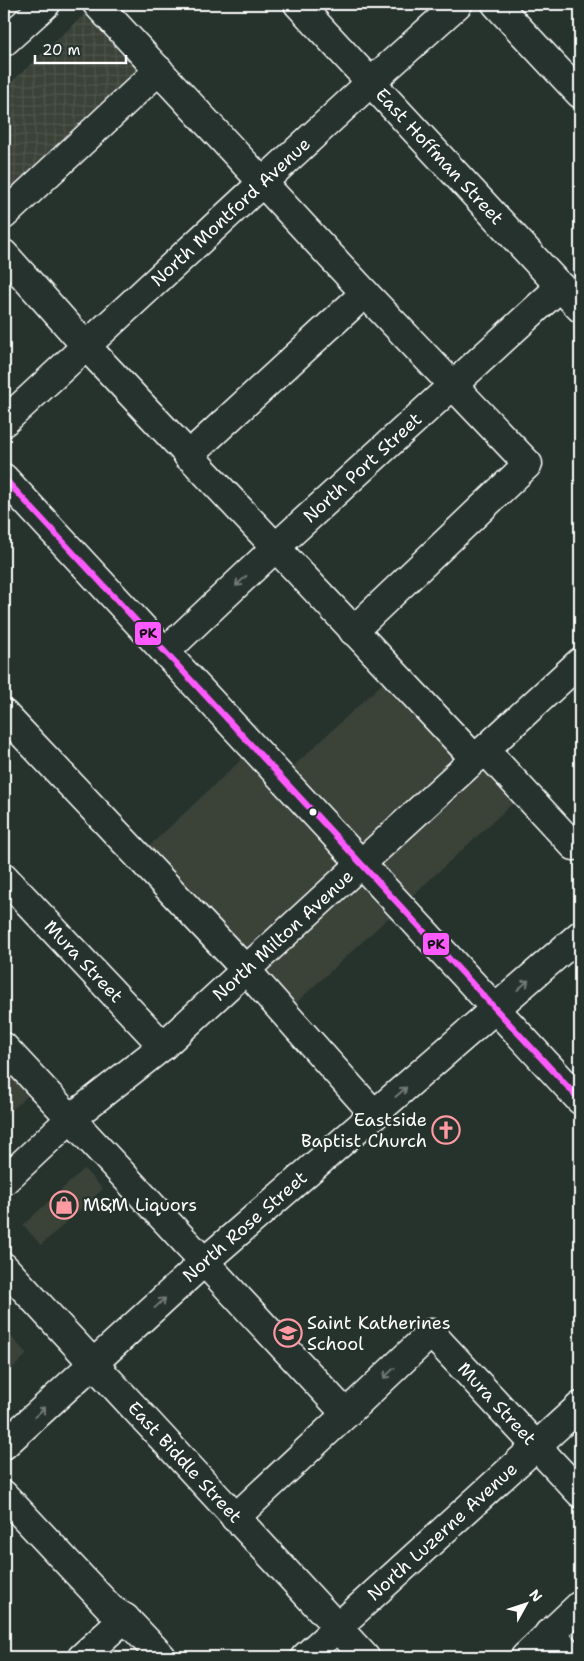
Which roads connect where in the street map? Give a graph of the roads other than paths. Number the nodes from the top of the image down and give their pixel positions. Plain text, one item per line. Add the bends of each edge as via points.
1 (46, 4) edge
2 (97, 4) edge
3 (298, 4) edge
4 (458, 4) edge
5 (496, 4) edge
6 (4, 42) edge
7 (159, 70) junction
8 (371, 82) junction
9 (580, 94) edge
10 (263, 182) junction
11 (4, 215) edge
12 (4, 254) edge
13 (572, 292) edge
14 (365, 294) junction
15 (86, 346) junction
16 (453, 385) junction
17 (4, 422) edge
18 (188, 456) junction
19 (4, 478) edge
20 (276, 547) junction
21 (353, 631) junction
22 (165, 652) junction
23 (580, 662) edge
24 (4, 714) edge
25 (480, 755) junction
26 (580, 841) edge
27 (361, 864) junction
28 (4, 876) edge
29 (580, 935) edge
30 (246, 970) junction
31 (496, 1010) junction
32 (163, 1046) junction
33 (4, 1047) edge
34 (580, 1100) edge
35 (375, 1115) junction
36 (70, 1119) junction
37 (4, 1181) edge
38 (204, 1262) junction
39 (4, 1267) edge
40 (93, 1364) junction
41 (580, 1406) edge
42 (346, 1414) junction
43 (4, 1445) edge
44 (537, 1446) junction
45 (580, 1493) edge
46 (4, 1495) edge
47 (235, 1518) junction
48 (580, 1604) edge
49 (125, 1618) junction
50 (338, 1627) junction
51 (550, 1633) junction
52 (82, 1657) edge
53 (162, 1657) edge
54 (305, 1657) edge
55 (365, 1657) edge
56 (524, 1657) edge
57 (572, 1657) edge

1 - 6 street
2 - 7 street
3 - 8 street, East Hoffman Street
4 - 8 street, North Montford Avenue
5 - 9 street
7 - 10 street
7 - 11 street
8 - 10 street, North Montford Avenue
8 - 13 street, East Hoffman Street
10 - 14 street
10 - 15 street, North Montford Avenue
12 - 15 street
13 - 16 street, North Port Street
14 - 16 street
14 - 18 street
15 - 17 street, North Montford Avenue
15 - 18 street
16 - 20 street, North Port Street
16 - 21 street via 528,464
18 - 20 street
19 - 22 street
20 - 21 street
20 -> 22 street, North Port Street
21 - 25 street
22 - 27 street
23 - 25 street, North Milton Avenue
24 - 30 street
25 - 26 street via 574,846
25 - 27 street, North Milton Avenue
27 - 30 street, North Milton Avenue
27 - 31 street
28 - 32 street, Mura Street
31 -> 29 street, North Rose Street
30 - 32 street, North Milton Avenue
30 - 35 street
31 - 34 street
35 -> 31 street, North Rose Street
32 - 36 street, North Milton Avenue
33 - 36 street
35 - 38 street, North Rose Street
36 - 37 street, North Milton Avenue
36 - 38 street
40 -> 38 street, North Rose Street
38 - 42 street
39 - 40 street, East Biddle Street
43 -> 40 street, North Rose Street
40 - 47 street, East Biddle Street
41 - 44 street, North Luzerne Avenue
44 -> 42 street, Mura Street via 431,1333
42 - 47 street
44 - 45 street, Mura Street
44 - 50 street, North Luzerne Avenue
46 - 49 street via 111,1609
47 - 50 street, East Biddle Street
48 - 51 street
49 - 52 street
49 - 53 street
50 - 54 street, North Luzerne Avenue
50 - 55 street, East Biddle Street
51 - 56 street
51 - 57 street

